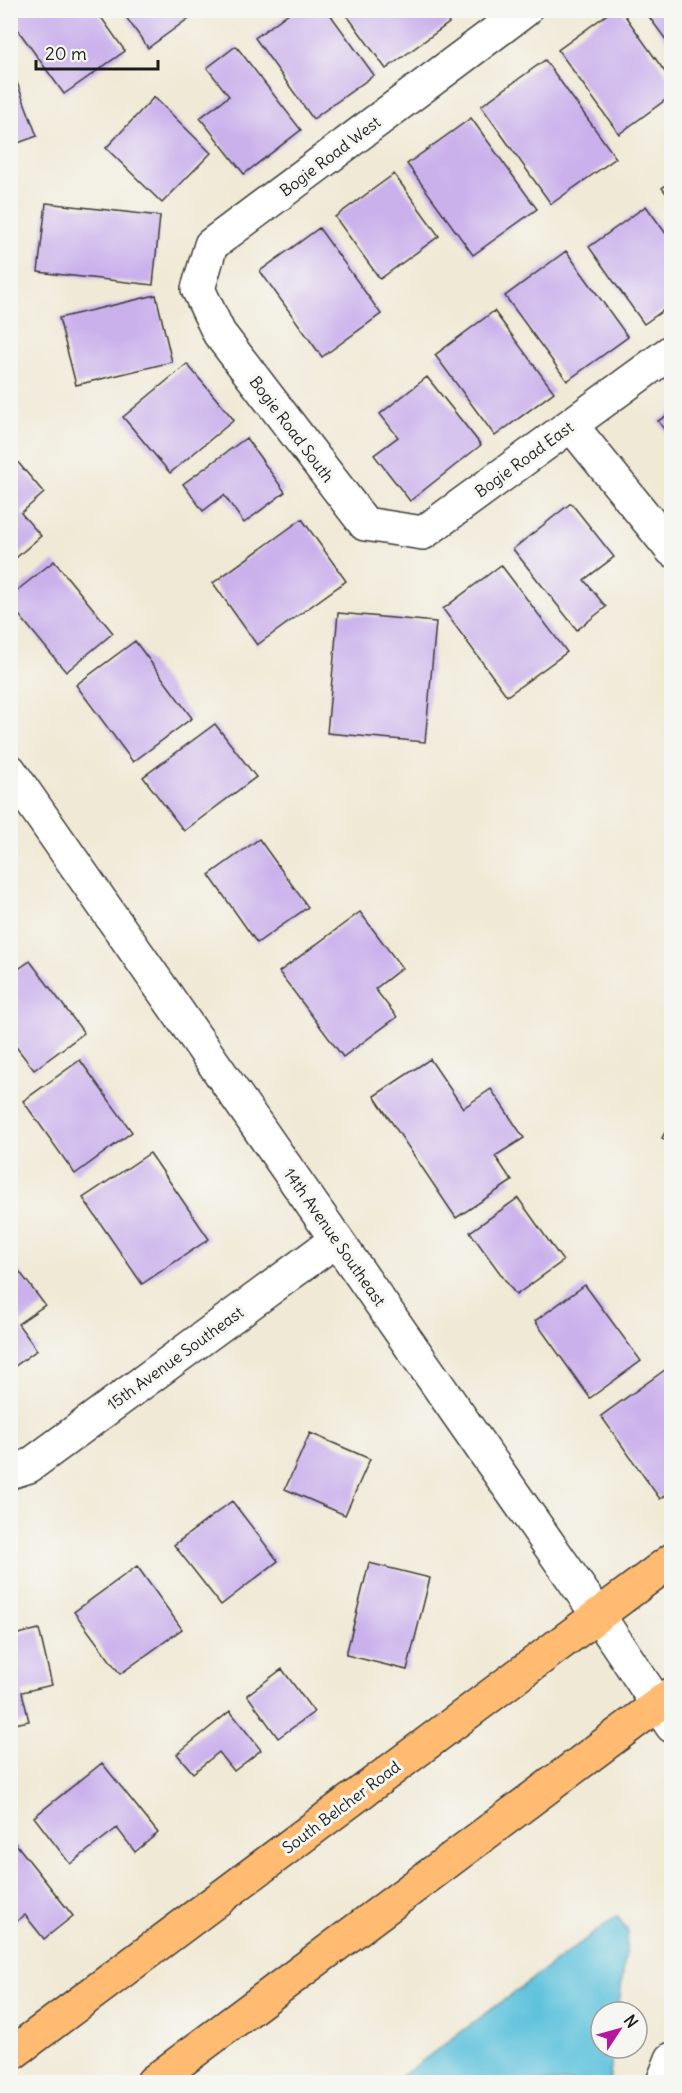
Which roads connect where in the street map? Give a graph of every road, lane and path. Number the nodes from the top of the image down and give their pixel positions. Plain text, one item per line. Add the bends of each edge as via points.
1 (525, 10) edge
2 (219, 333) joint
3 (672, 351) edge
4 (571, 425) junction
5 (365, 524) joint
6 (672, 550) edge
7 (10, 771) edge
8 (336, 1239) junction
9 (10, 1472) edge
10 (672, 1560) edge
11 (598, 1615) junction
12 (667, 1708) edge
13 (10, 2055) edge
14 (153, 2082) edge

1 - 2 street, Bogie Road West via 212,245 198,289
2 - 5 street, Bogie Road South
3 - 4 street, Bogie Road East
4 - 5 street, Bogie Road East via 423,533
4 - 6 street
7 - 8 street, 14th Avenue Southeast
8 - 9 street, 15th Avenue Southeast via 29,1466
8 - 11 street, 14th Avenue Southeast
10 - 11 main road, South Belcher Road
11 - 12 street, 14th Avenue Southeast
11 - 13 main road, South Belcher Road
12 - 14 main road

